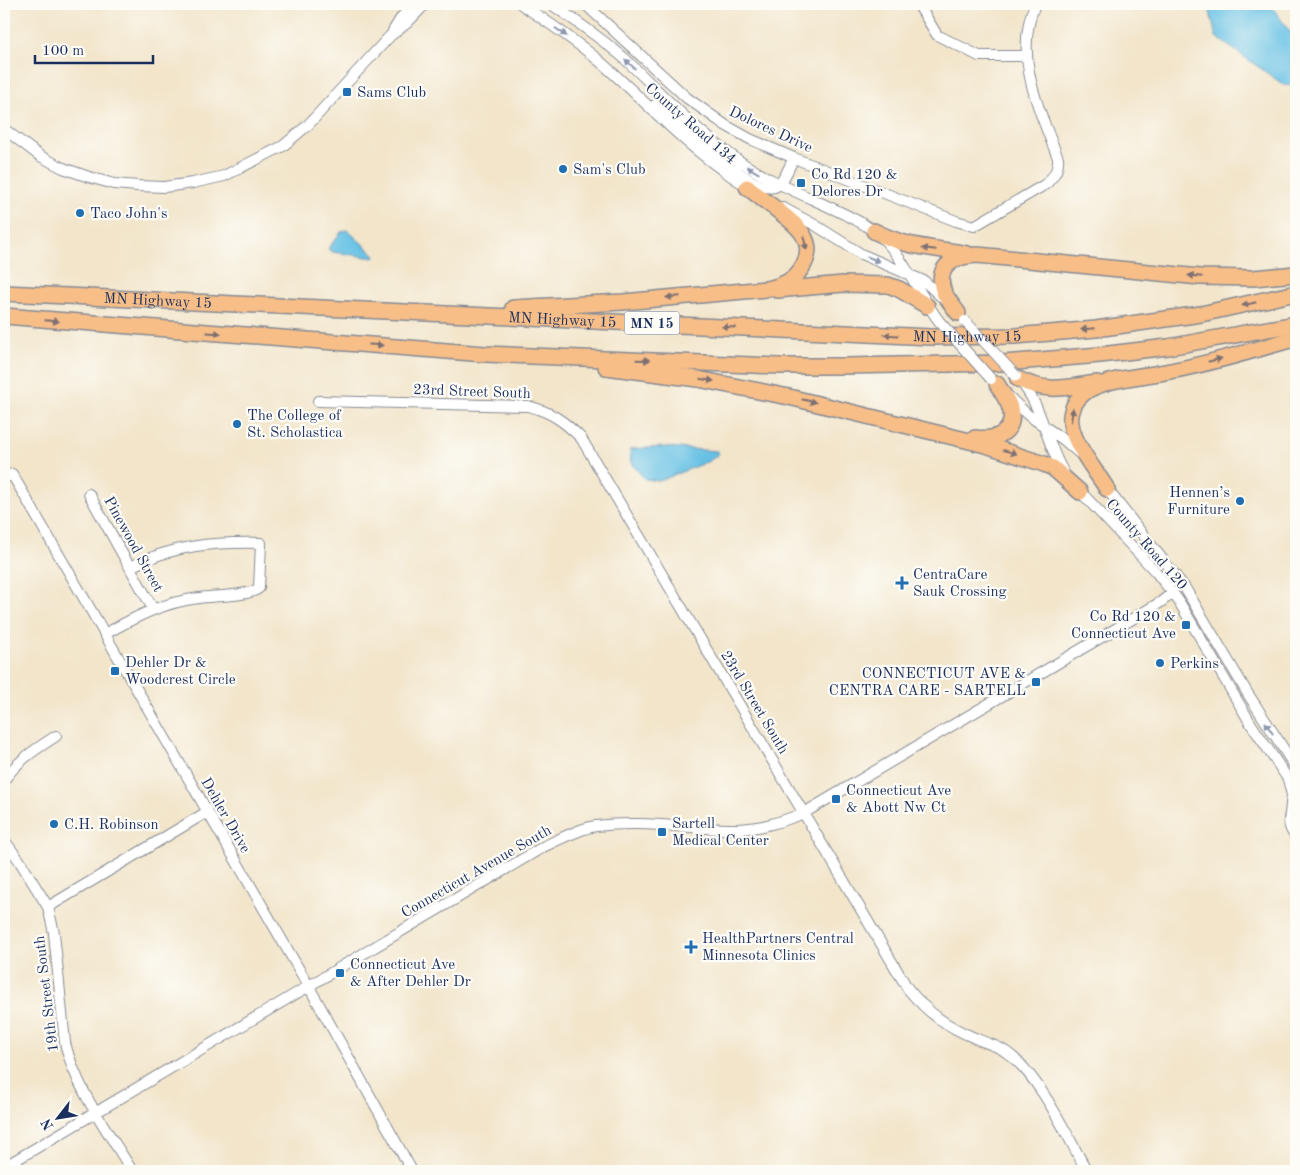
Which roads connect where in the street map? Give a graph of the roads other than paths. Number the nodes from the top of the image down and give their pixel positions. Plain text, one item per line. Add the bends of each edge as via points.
1 (413, 4) edge
2 (425, 4) edge
3 (521, 4) edge
4 (551, 4) edge
5 (585, 4) edge
6 (918, 4) edge
7 (1035, 4) edge
8 (390, 36) junction
9 (1027, 56) junction
10 (623, 83) junction
11 (4, 129) edge
12 (794, 158) junction
13 (780, 184) junction
14 (747, 187) junction
15 (874, 231) junction
16 (977, 255) junction
17 (907, 273) junction
18 (1296, 274) edge
19 (4, 292) edge
20 (726, 292) junction
21 (1296, 293) edge
22 (927, 306) junction
23 (410, 312) junction
24 (4, 316) edge
25 (961, 317) junction
26 (939, 321) joint
27 (1296, 324) edge
28 (1296, 338) edge
29 (485, 354) junction
30 (1017, 378) junction
31 (1118, 380) junction
32 (994, 382) junction
33 (318, 401) dead end
34 (1044, 427) junction
35 (946, 435) junction
36 (8, 476) edge
37 (1107, 489) junction
38 (1080, 492) junction
39 (89, 494) dead end
40 (130, 567) junction
41 (1172, 593) junction
42 (153, 609) junction
43 (105, 634) junction
44 (56, 736) dead end
45 (1296, 768) edge
46 (4, 780) edge
47 (1296, 803) edge
48 (206, 812) junction
49 (804, 813) junction
50 (1290, 814) junction
51 (1296, 837) edge
52 (4, 840) edge
53 (48, 907) junction
54 (308, 985) junction
55 (96, 1111) junction
56 (4, 1167) edge
57 (132, 1171) edge
58 (412, 1171) edge
59 (1087, 1171) edge

1 - 8 street
2 - 8 street
3 -> 10 street, County Road 134 via 575,41
13 -> 4 street, County Road 134 via 725,151 616,52
5 - 12 street, Dolores Drive via 707,114 750,139
6 - 9 street via 937,35 979,56
7 - 9 street, Dolores Drive via 1029,25
8 - 11 street via 308,125 284,146 224,176 164,187 114,184 63,168 40,156
9 - 12 street, Dolores Drive via 1033,89 1059,165 1046,184 974,226
10 - 13 street via 737,171 765,188
10 - 14 street, County Road 134 via 696,150
12 - 13 street
13 - 15 street, County Road 134
14 -> 17 street, County Road 134 via 861,254
14 -> 20 highway via 795,222 807,245 806,260 794,277 778,286
16 -> 15 highway via 908,245
15 - 17 street, County Road 134 via 888,243
18 -> 16 highway via 1253,278 1200,277
16 - 25 highway via 956,259 943,270 943,289
17 - 22 street, County Road 134
17 - 25 street, County Road 134 via 924,281
19 - 23 highway, MN Highway 15 / MN 15
20 - 22 highway via 878,284 899,289
20 -> 23 highway via 579,305
21 -> 23 highway, MN Highway 15 / MN 15 via 1201,314 1096,329 1015,336 940,337
22 - 26 street, County Road 134
24 -> 29 highway, MN Highway 15
25 - 30 street, County Road 120, bridge
26 - 32 street, County Road 120, bridge
29 -> 27 highway, MN Highway 15 via 779,366 1003,363 1168,347
31 -> 28 highway via 1171,371
29 -> 35 highway via 731,384
30 - 31 highway via 1039,388 1050,389
30 - 34 street, County Road 120 via 1031,395
37 -> 31 highway via 1072,432 1070,420 1074,404 1082,395
32 - 34 street, County Road 120
32 - 35 highway via 1010,407 1012,422 1007,430 985,439
33 - 49 street, 23rd Street South via 528,406 544,410 570,427 581,438
34 - 37 street, County Road 120 via 1079,453
34 - 38 street, County Road 120 via 1058,462
35 -> 38 highway via 1044,464
36 - 43 street, Dehler Drive
45 -> 37 street, County Road 120 via 1185,588
38 - 41 street, County Road 120
39 - 40 street, Pinewood Street
40 - 42 street, Pinewood Street
40 - 42 street via 150,557 186,547 232,542 261,543 257,591 196,598
41 - 49 street, Connecticut Avenue South
41 - 50 street, County Road 120 via 1288,779 1292,795
42 - 43 street
43 - 48 street, Dehler Drive
44 - 46 street via 27,754
47 - 50 street
48 - 53 street
48 - 54 street, Dehler Drive
49 - 54 street, Connecticut Avenue South via 770,825 735,829 625,824 594,827 568,835
49 - 59 street, 23rd Street South via 908,989 943,1023 1005,1050 1023,1066 1042,1091
50 - 51 street, County Road 120 via 1290,826
52 - 53 street, 19th Street South
53 - 55 street, 19th Street South via 54,934 65,1043 76,1075
54 - 55 street, Connecticut Avenue South
54 - 58 street, Dehler Drive
55 - 56 street, Connecticut Avenue South
55 - 57 street, 19th Street South

